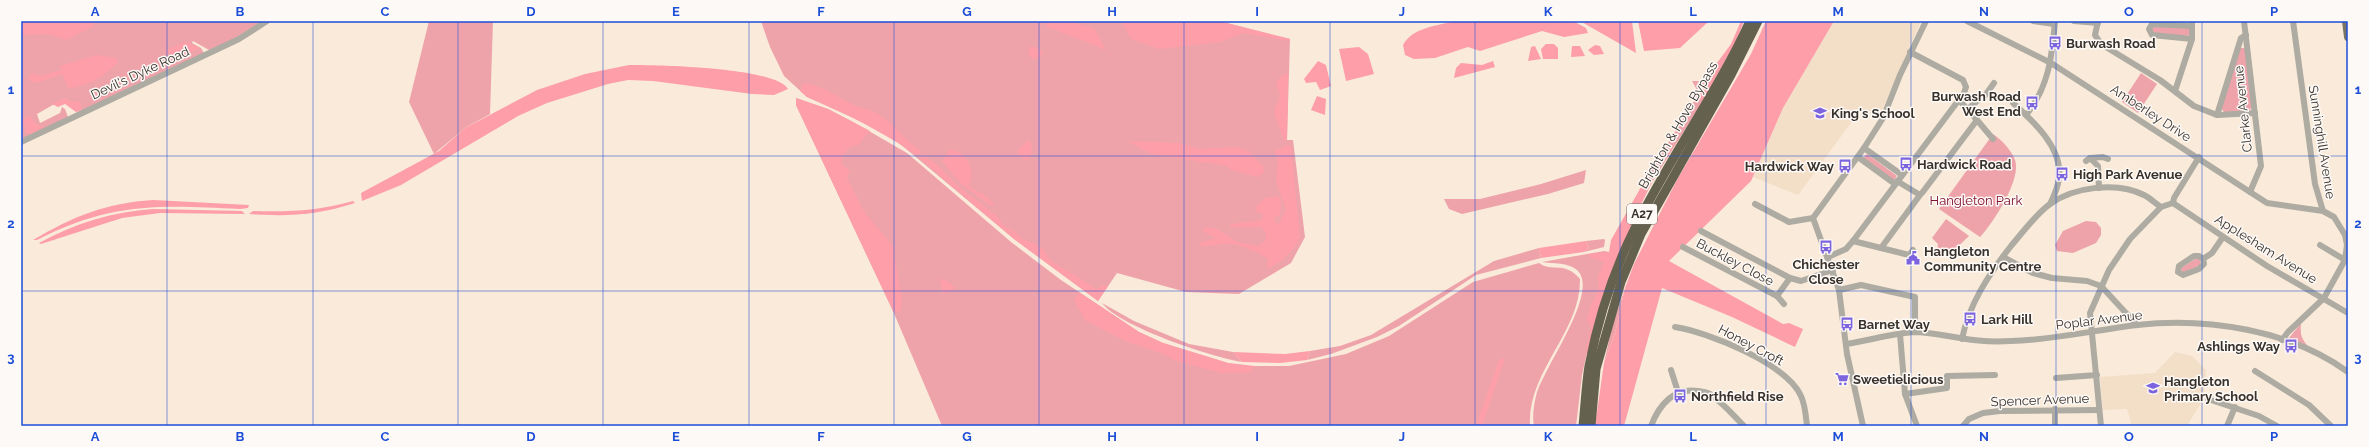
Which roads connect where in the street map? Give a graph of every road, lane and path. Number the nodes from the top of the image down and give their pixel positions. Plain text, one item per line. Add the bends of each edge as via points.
1 (267, 21) edge
2 (1750, 21) edge
3 (1758, 21) edge
4 (1926, 21) edge
5 (2033, 21) edge
6 (2074, 21) edge
7 (2244, 21) edge
8 (2293, 21) edge
9 (2346, 21) edge
10 (1969, 22) edge
11 (2055, 22) edge
12 (2098, 22) edge
13 (2192, 24) edge
14 (2348, 33) edge
15 (2246, 35) junction
16 (2348, 37) edge
17 (2192, 38) junction
18 (1910, 52) junction
19 (2051, 63) junction
20 (1994, 83) dead end
21 (2175, 91) junction
22 (1959, 100) junction
23 (2013, 103) dead end
24 (1968, 109) junction
25 (2026, 114) junction
26 (2256, 114) junction
27 (2217, 115) junction
28 (1977, 120) junction
29 (1994, 139) dead end
30 (21, 142) edge
31 (1864, 148) junction
32 (1858, 156) junction
33 (2199, 157) junction
34 (2098, 166) junction
35 (1902, 176) junction
36 (1896, 183) junction
37 (2058, 186) junction
38 (2099, 188) junction
39 (2250, 192) junction
40 (1922, 193) dead end
41 (2067, 195) junction
42 (2173, 203) junction
43 (1755, 204) dead end
44 (2050, 204) junction
45 (2161, 207) junction
46 (2323, 211) junction
47 (1813, 218) junction
48 (1701, 231) dead end
49 (2223, 237) junction
50 (1853, 241) junction
51 (2320, 245) dead end
52 (1683, 247) dead end
53 (1881, 248) junction
54 (1913, 250) dead end
55 (2346, 256) edge
56 (1828, 257) junction
57 (2003, 257) junction
58 (2203, 259) dead end
59 (1833, 270) junction
60 (1790, 278) junction
61 (2101, 286) junction
62 (1839, 290) junction
63 (1777, 296) junction
64 (2324, 298) junction
65 (1784, 304) dead end
66 (2348, 313) edge
67 (2137, 325) junction
68 (1675, 327) dead end
69 (1915, 332) junction
70 (2091, 333) junction
71 (1900, 334) junction
72 (1962, 339) junction
73 (2282, 340) junction
74 (1846, 344) junction
75 (1671, 370) dead end
76 (2255, 371) dead end
77 (2348, 372) edge
78 (1995, 375) dead end
79 (2097, 375) junction
80 (2056, 378) dead end
81 (1678, 392) junction
82 (1905, 394) junction
83 (2208, 399) dead end
84 (2235, 407) junction
85 (2055, 409) junction
86 (2099, 410) junction
87 (1583, 426) edge
88 (1591, 426) edge
89 (1651, 426) edge
90 (1744, 426) edge
91 (1807, 426) edge
92 (1864, 426) edge
93 (1917, 426) edge
94 (1962, 426) edge
95 (2055, 426) edge
96 (2101, 426) edge
97 (2227, 426) edge
98 (2277, 426) edge
99 (2331, 426) edge

1 - 30 street, Devil's Dyke Road via 239,39
2 - 87 highway, Brighton & Hove Bypass / A27 via 1635,229 1617,271 1601,318 1589,366
3 - 88 highway, Brighton & Hove Bypass / A27 via 1731,75 1641,234 1621,282 1596,369
4 - 18 street
5 - 11 street
6 - 12 street
7 - 15 street, Clarke Avenue
8 - 46 street, Sunninghill Avenue via 2314,184
9 - 14 main road
10 - 19 street, Amberley Drive
11 - 19 street
12 - 21 street via 2095,35 2101,44
13 - 17 street
13 - 17 street via 2152,24 2148,30 2152,35
14 - 16 main road
15 - 26 street, Clarke Avenue
15 - 27 street via 2241,38
17 - 21 street
18 - 22 street via 1963,80 1966,87
18 - 31 street via 1883,118
19 - 25 street via 2045,86
19 - 33 street, Amberley Drive
20 - 24 street via 1984,97
21 - 27 street via 2194,106
22 - 24 street
22 - 35 street
23 - 25 street
24 - 28 street
25 - 37 street via 2047,139 2056,156 2060,168
26 - 27 street
26 - 39 street, Clarke Avenue via 2261,166
28 - 29 street
28 - 40 street
31 - 32 street
31 - 35 street
32 - 36 street
32 - 47 street
33 - 39 street, Amberley Drive
33 - 42 street
34 - 34 street via 2088,159 2106,158
34 - 38 street
35 - 36 street
36 - 50 street
36 - 53 street via 1920,195
37 - 41 street
37 - 44 street
38 - 41 street
38 - 45 street via 2116,188 2138,193
39 - 46 street, Amberley Drive via 2268,203
41 - 44 street
42 - 45 street
42 - 49 street, Applesham Avenue
43 - 47 street via 1789,222
44 - 57 street
45 - 61 street via 2130,239
46 - 55 street, Sunninghill Avenue via 2334,217 2341,226 2346,239
47 - 56 street
48 - 60 street
49 - 58 street via 2212,253
49 - 64 street, Applesham Avenue
50 - 53 street
50 - 56 street via 1846,248
51 - 55 street
52 - 63 street, Buckley Close
53 - 54 street via 1909,255
55 - 64 street
56 - 59 street
57 - 61 street via 2033,273 2052,278 2087,281
57 - 72 street via 1982,288 1969,314
59 - 60 street via 1801,281
59 - 62 street
60 - 63 street, Buckley Close
61 - 67 street
61 - 70 street via 2090,313
62 - 69 street via 1861,285 1915,297
62 - 74 street
63 - 65 street, Buckley Close
64 - 66 street, Applesham Avenue
64 - 73 street
67 - 70 street, Poplar Avenue
67 - 73 street, Poplar Avenue via 2206,325 2243,330
68 - 91 street, Honey Croft via 1710,336 1772,366 1790,381 1801,396
69 - 71 street, Poplar Avenue
69 - 72 street, Poplar Avenue
70 - 72 street, Poplar Avenue via 2012,341
70 - 79 street
71 - 74 street, Poplar Avenue
71 - 82 street
73 - 77 street, Poplar Avenue via 2326,358
74 - 92 street
75 - 81 street
76 - 99 street via 2309,405
78 - 82 street via 1947,376 1947,388
79 - 80 street
79 - 86 street
81 - 89 street via 1666,400 1655,415
81 - 90 street via 1692,390 1708,393
82 - 93 street
83 - 84 street
84 - 97 street
84 - 98 street
85 - 86 street, Spencer Avenue
85 - 94 street, Spencer Avenue via 1983,413
85 - 95 street
86 - 96 street

